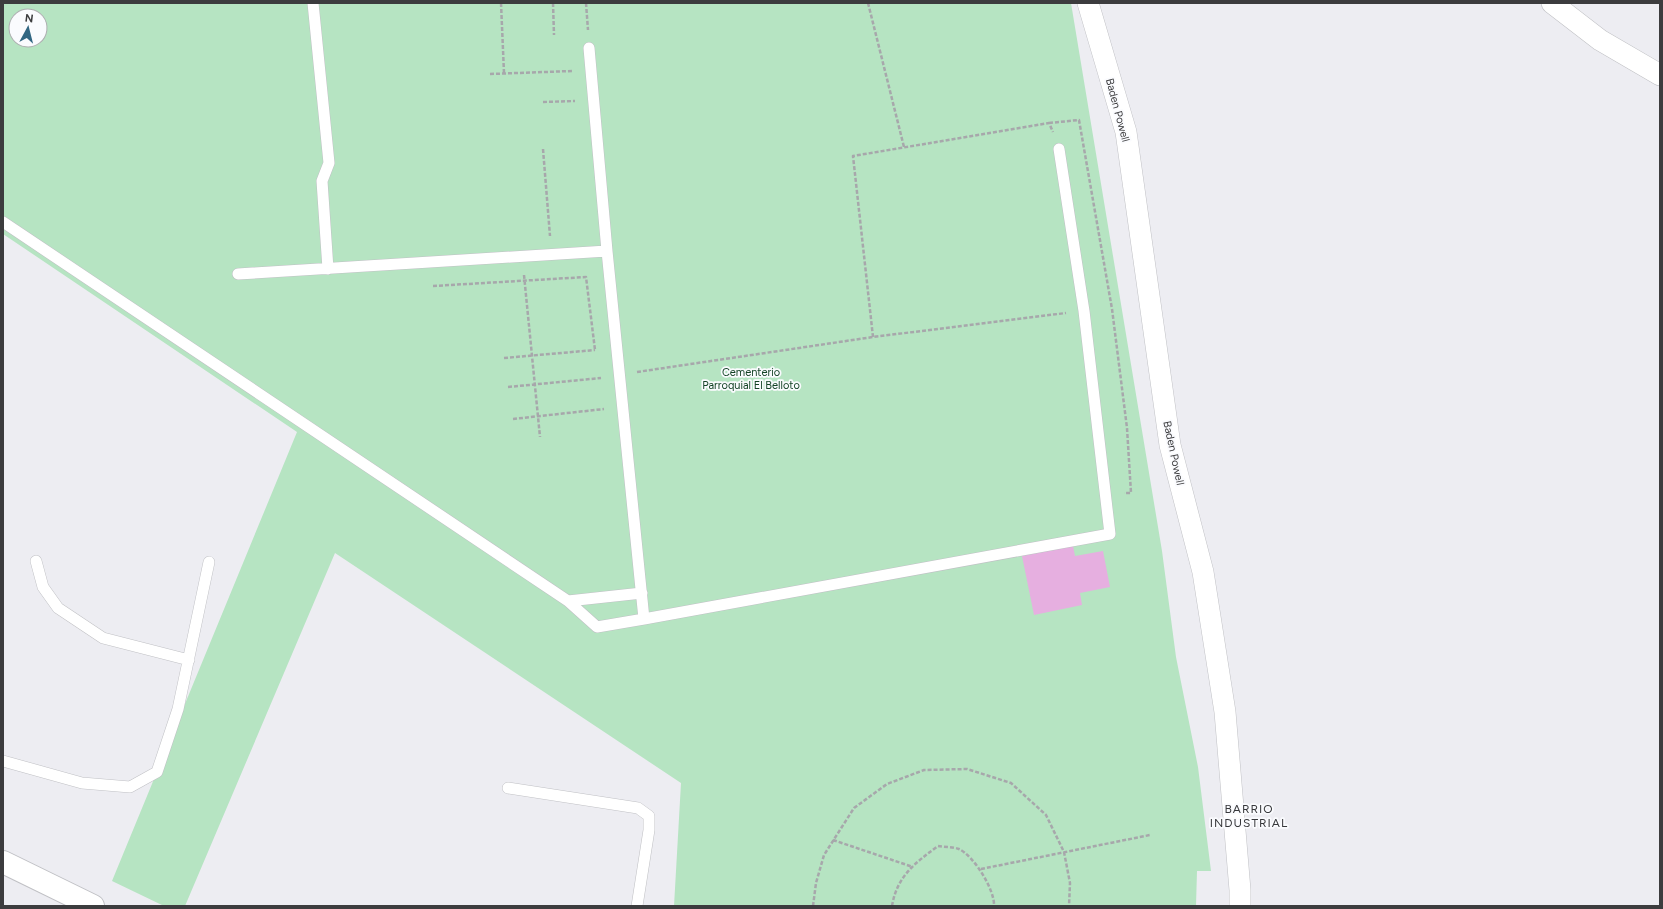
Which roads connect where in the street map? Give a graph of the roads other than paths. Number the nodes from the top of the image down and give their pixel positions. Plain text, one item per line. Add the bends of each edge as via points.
1 (313, 3) edge
2 (1088, 3) edge
3 (1552, 3) edge
4 (589, 48) road end
5 (1660, 75) edge
6 (1059, 149) road end
7 (3, 222) edge
8 (607, 251) junction
9 (328, 269) junction
10 (238, 274) dead end
11 (36, 561) dead end
12 (208, 562) dead end
13 (642, 593) junction
14 (568, 602) junction
15 (644, 618) junction
16 (189, 660) junction
17 (3, 761) edge
18 (508, 788) dead end
19 (3, 862) edge
20 (93, 906) edge
21 (638, 906) edge
22 (1240, 906) edge

1 - 9 lane via 329,163 322,181
2 - 22 street, Baden Powell via 1126,132 1170,445 1203,572 1225,712
3 - 5 street via 1600,40
4 - 8 lane
6 - 15 lane via 1084,311 1110,534
7 - 14 lane
8 - 9 lane
8 - 13 lane
9 - 10 lane
11 - 16 lane via 43,587 58,608 103,638
12 - 16 lane
13 - 14 lane
13 - 15 lane
14 - 15 lane via 597,627
16 - 17 lane via 178,709 157,772 130,787 82,783
18 - 21 lane via 638,808 649,816
19 - 20 street

